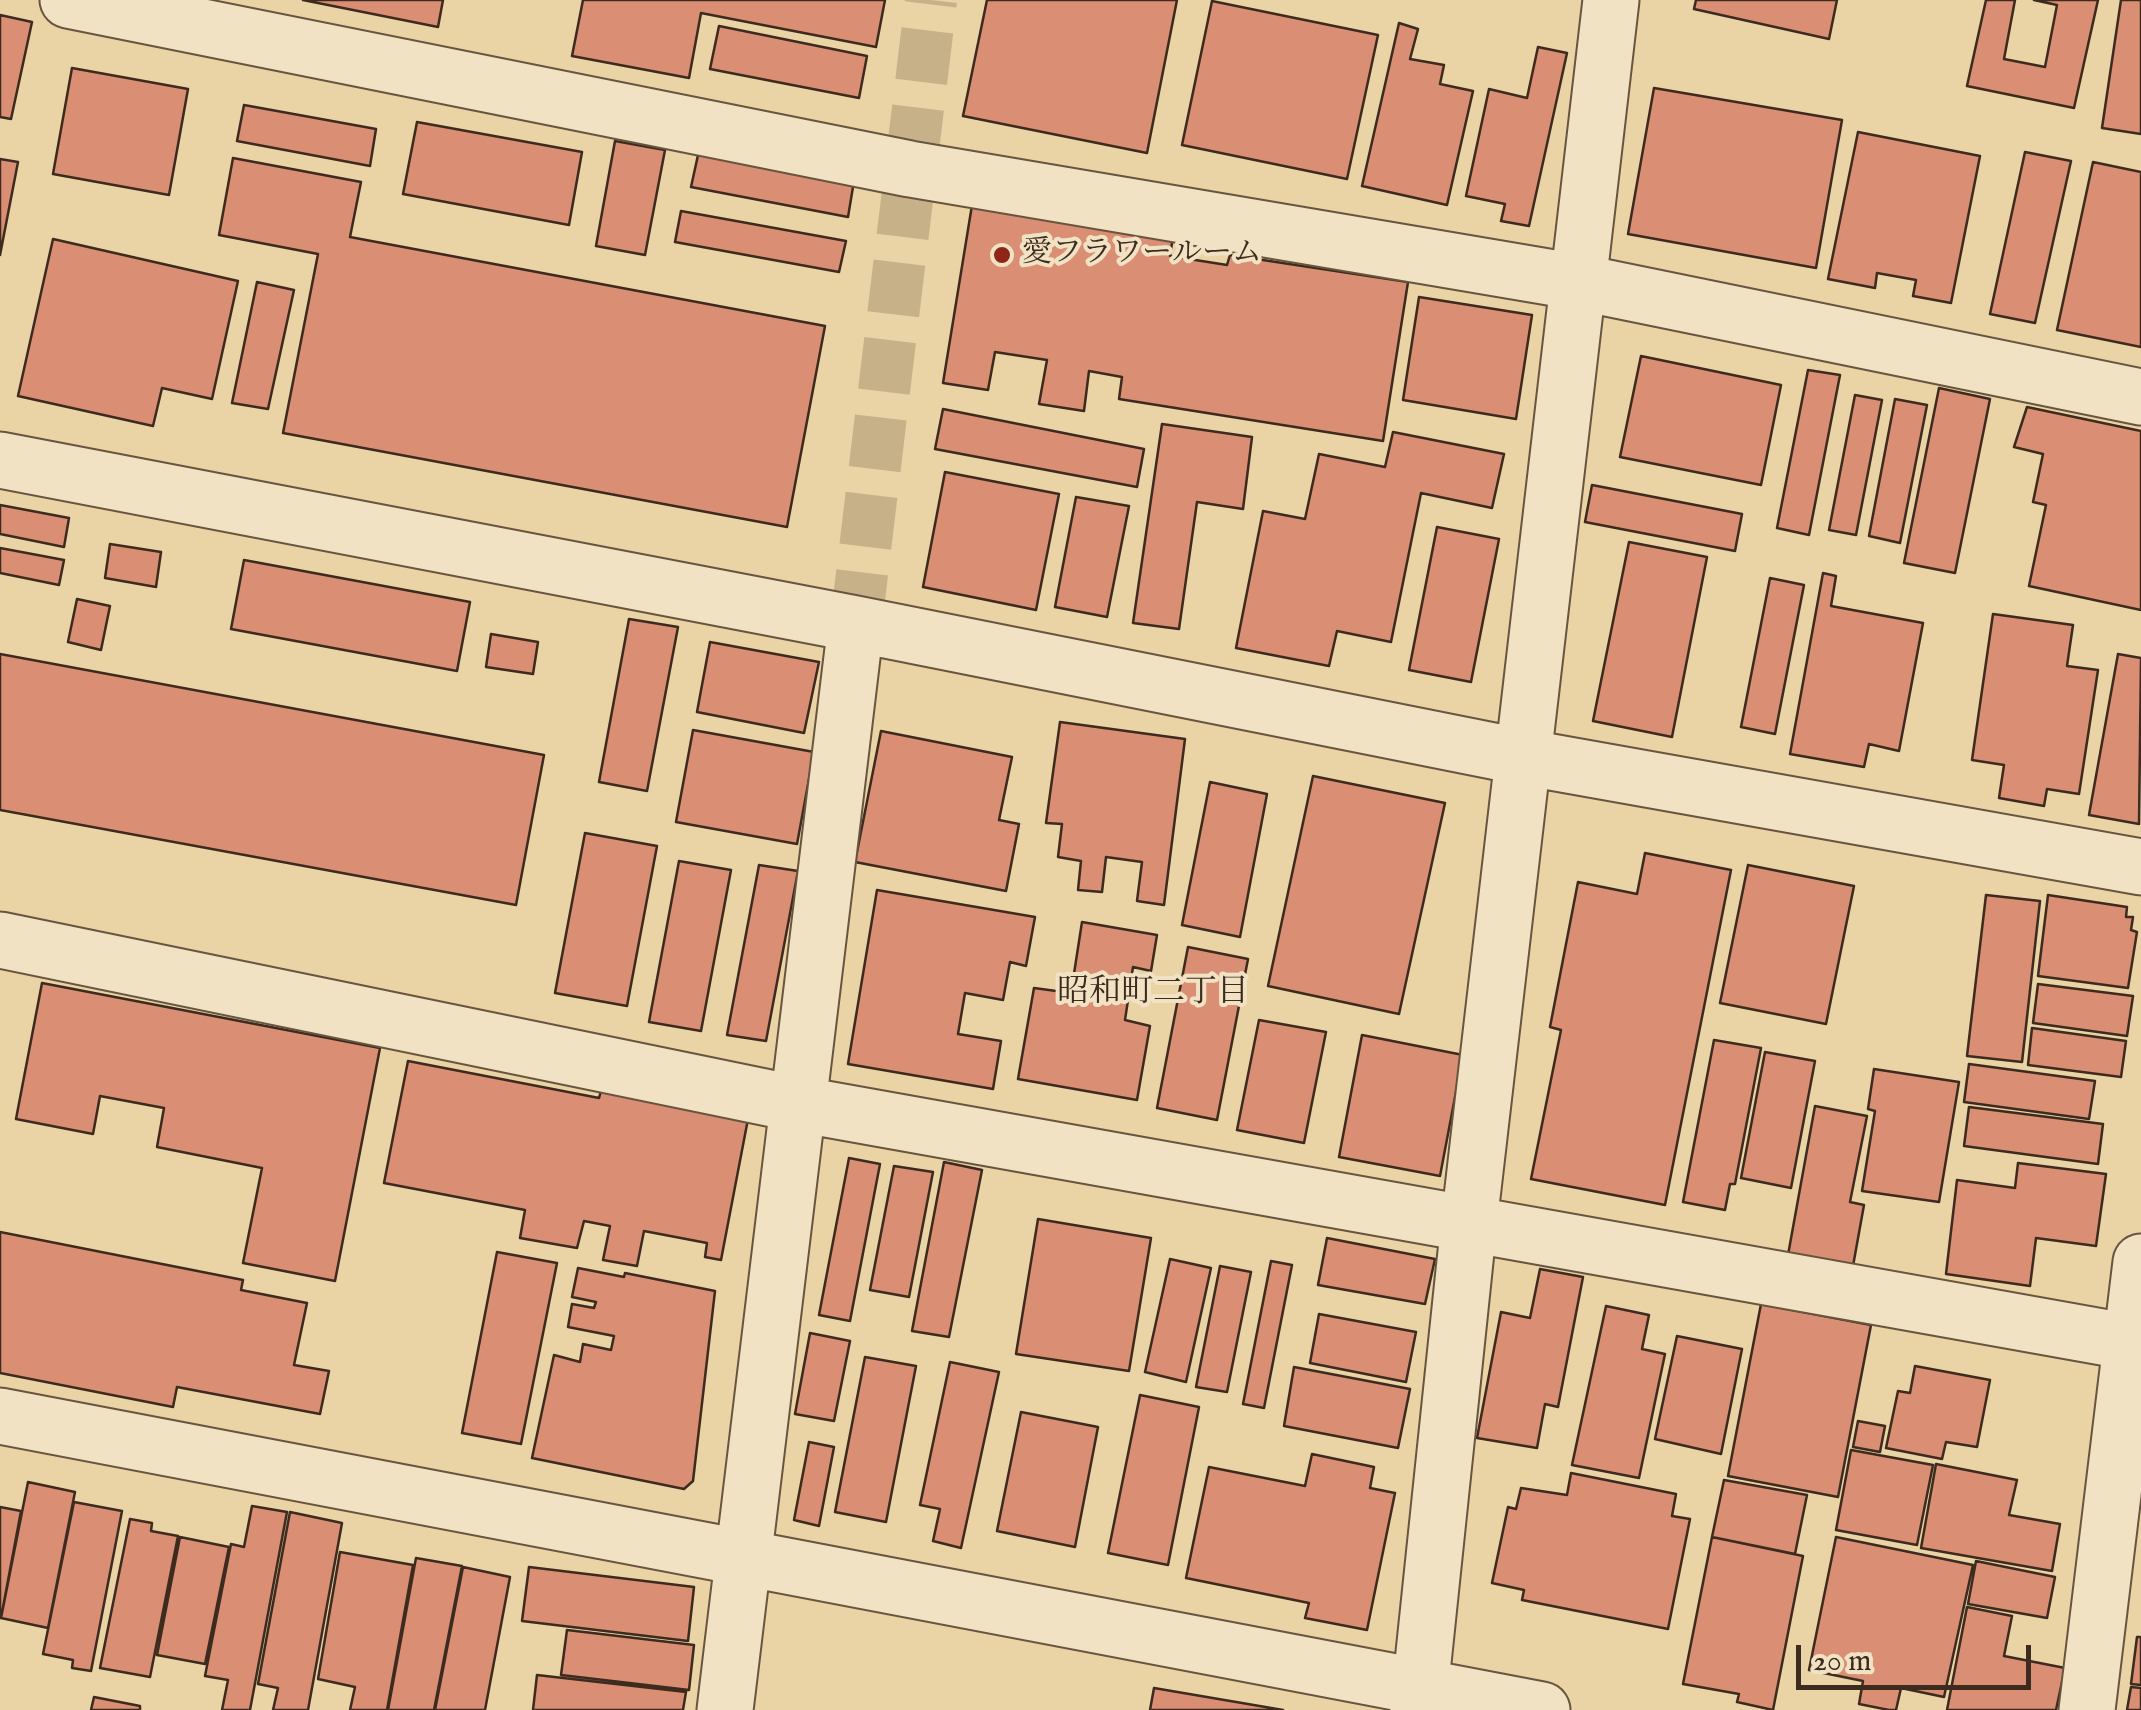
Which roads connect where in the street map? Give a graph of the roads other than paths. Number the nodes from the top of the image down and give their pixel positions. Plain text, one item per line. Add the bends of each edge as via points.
1 (68, 0) edge
2 (1610, 0) edge
3 (1578, 282) junction
4 (2141, 396) edge
5 (0, 460) edge
6 (856, 624) junction
7 (1523, 758) junction
8 (2141, 867) edge
9 (0, 940) edge
10 (798, 1104) junction
11 (1468, 1223) junction
12 (2141, 1262) edge
13 (2136, 1344) edge
14 (0, 1416) edge
15 (744, 1556) junction
16 (1420, 1698) edge
17 (726, 1710) edge
18 (1542, 1710) edge
19 (2087, 1710) edge

1 - 3 street via 910,169
2 - 3 street
3 - 4 street
3 - 7 street
5 - 6 street
6 - 7 street
6 - 10 street
7 - 8 street
7 - 11 street
9 - 10 street
10 - 11 street
10 - 15 street
11 - 13 street
11 - 16 street
12 - 13 street
13 - 19 street
14 - 15 street
15 - 16 street
15 - 17 street
16 - 18 street

